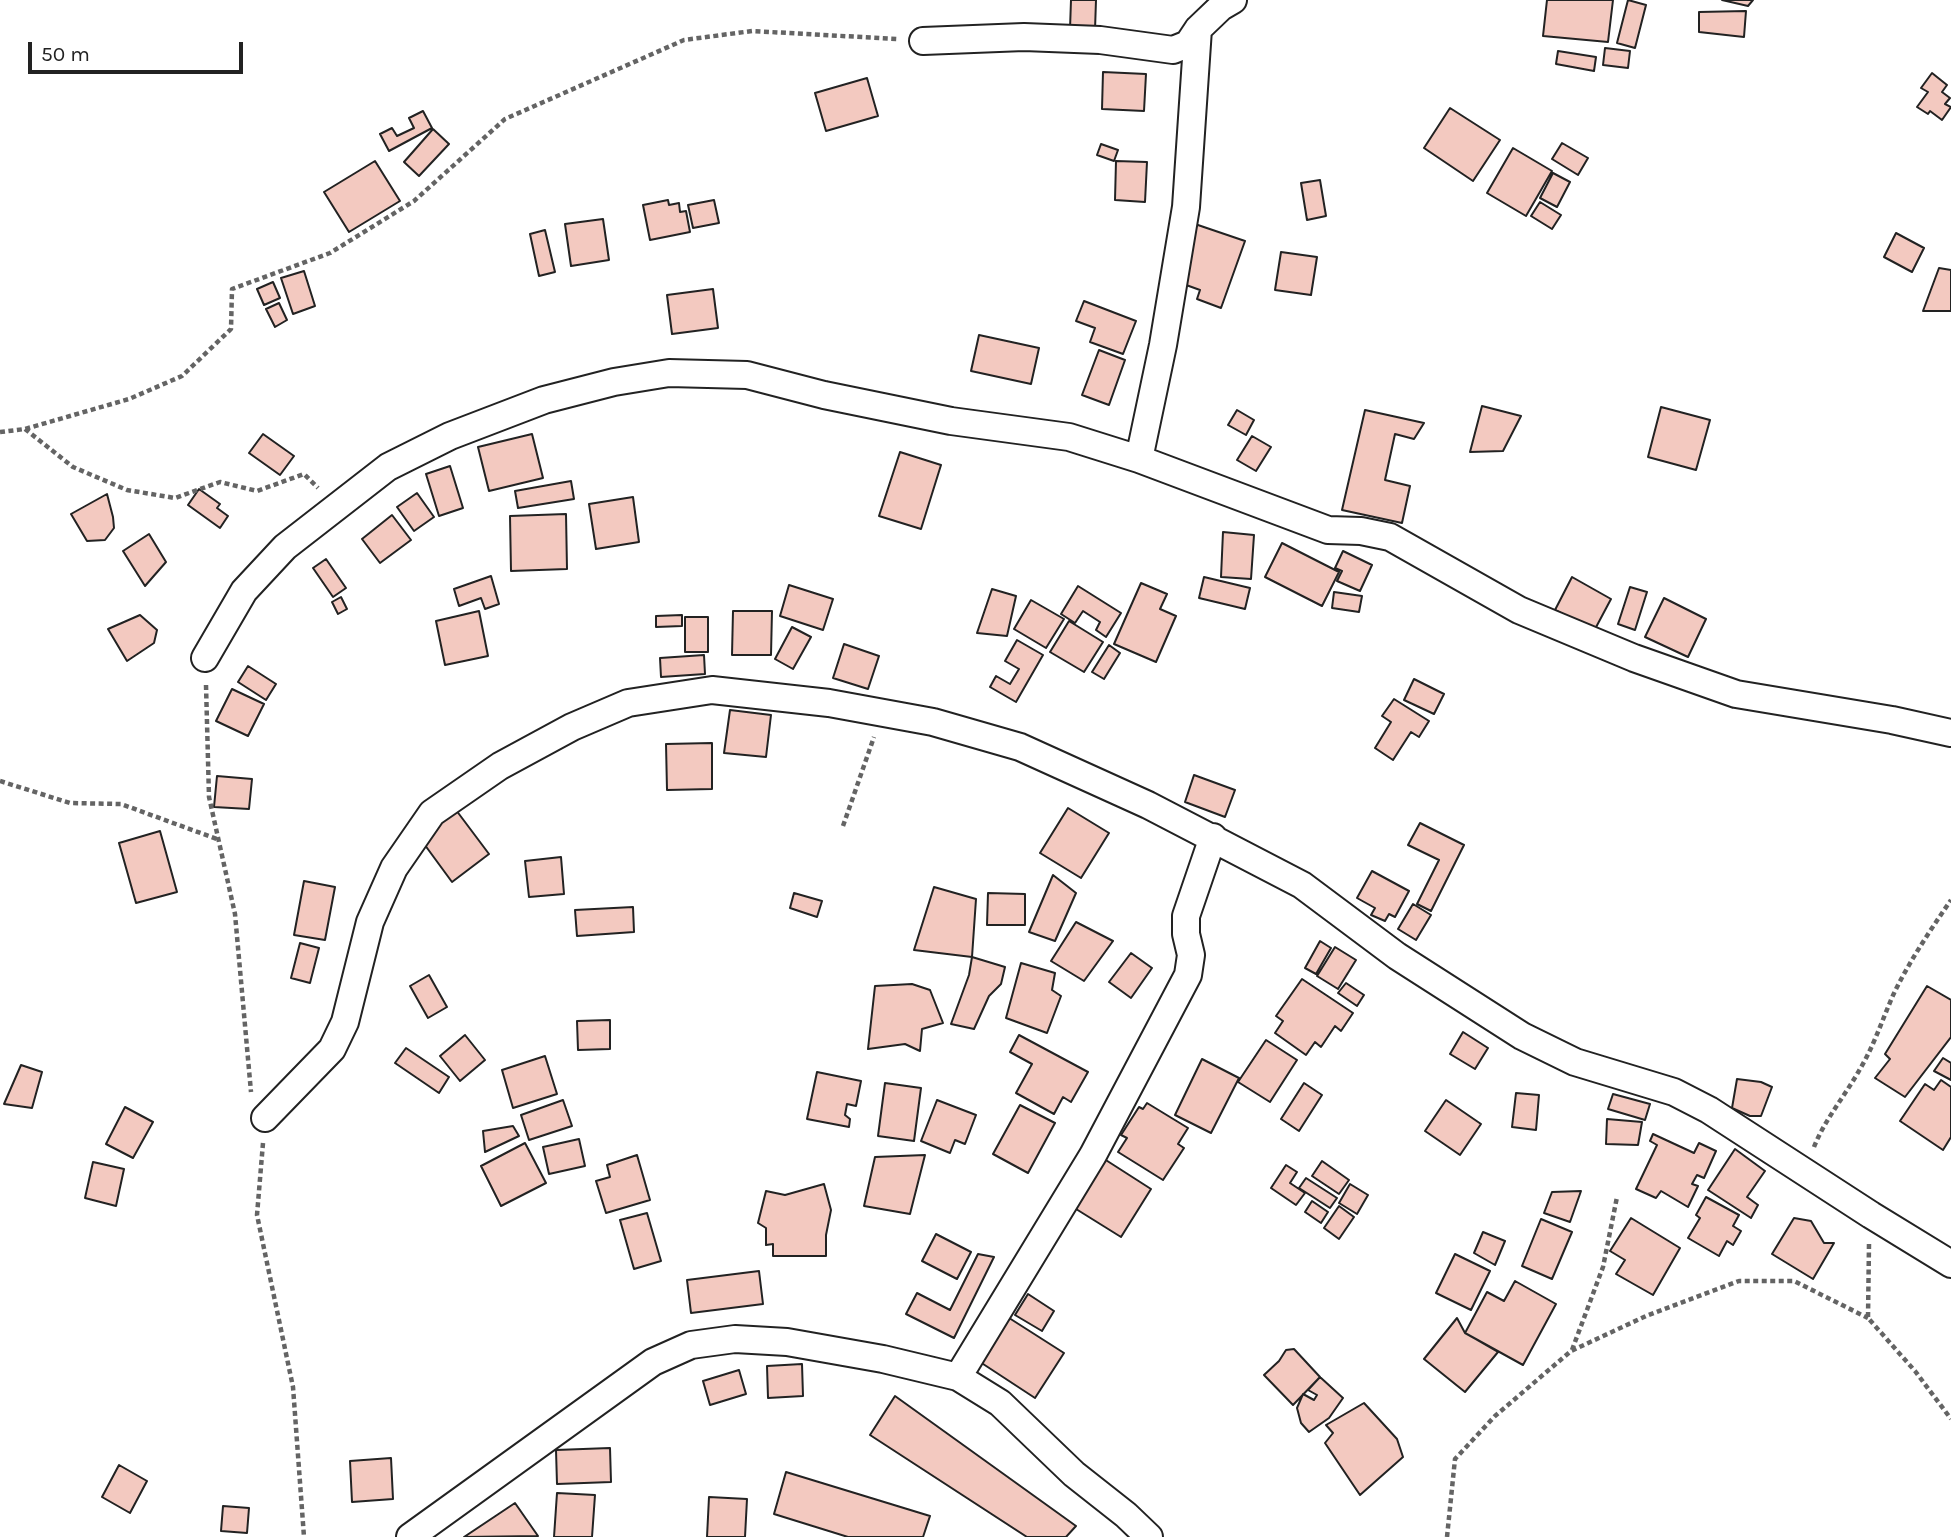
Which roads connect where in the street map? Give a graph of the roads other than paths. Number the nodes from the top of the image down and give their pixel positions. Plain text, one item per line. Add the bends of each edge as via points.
1 (1233, 0) edge
2 (1198, 30) junction
3 (923, 41) road end
4 (1139, 459) junction
5 (205, 658) dead end
6 (1951, 733) edge
7 (1213, 837) junction
8 (265, 1118) dead end
9 (1951, 1264) edge
10 (958, 1377) junction
11 (410, 1537) edge
12 (1149, 1537) edge

1 - 2 street
2 - 3 street via 1188,44 1173,50 1100,40 1024,37
2 - 4 street via 1185,207
4 - 5 street via 1069,437 951,422 747,375 668,373 614,382 544,400 450,436 388,467 285,547 244,591
4 - 6 street via 1328,530 1390,537 1519,610 1736,694
7 - 8 street via 1020,747 933,722 829,703 712,690 628,703 500,766 432,813 394,868 370,922 345,1022 332,1049
7 - 9 street via 1302,885 1397,956 1522,1036 1575,1062 1674,1093 1709,1110
7 - 10 street via 1186,916 1191,955 1188,975 1093,1155
10 - 11 street via 787,1342 735,1339 691,1345 653,1362
10 - 12 street via 1000,1403

